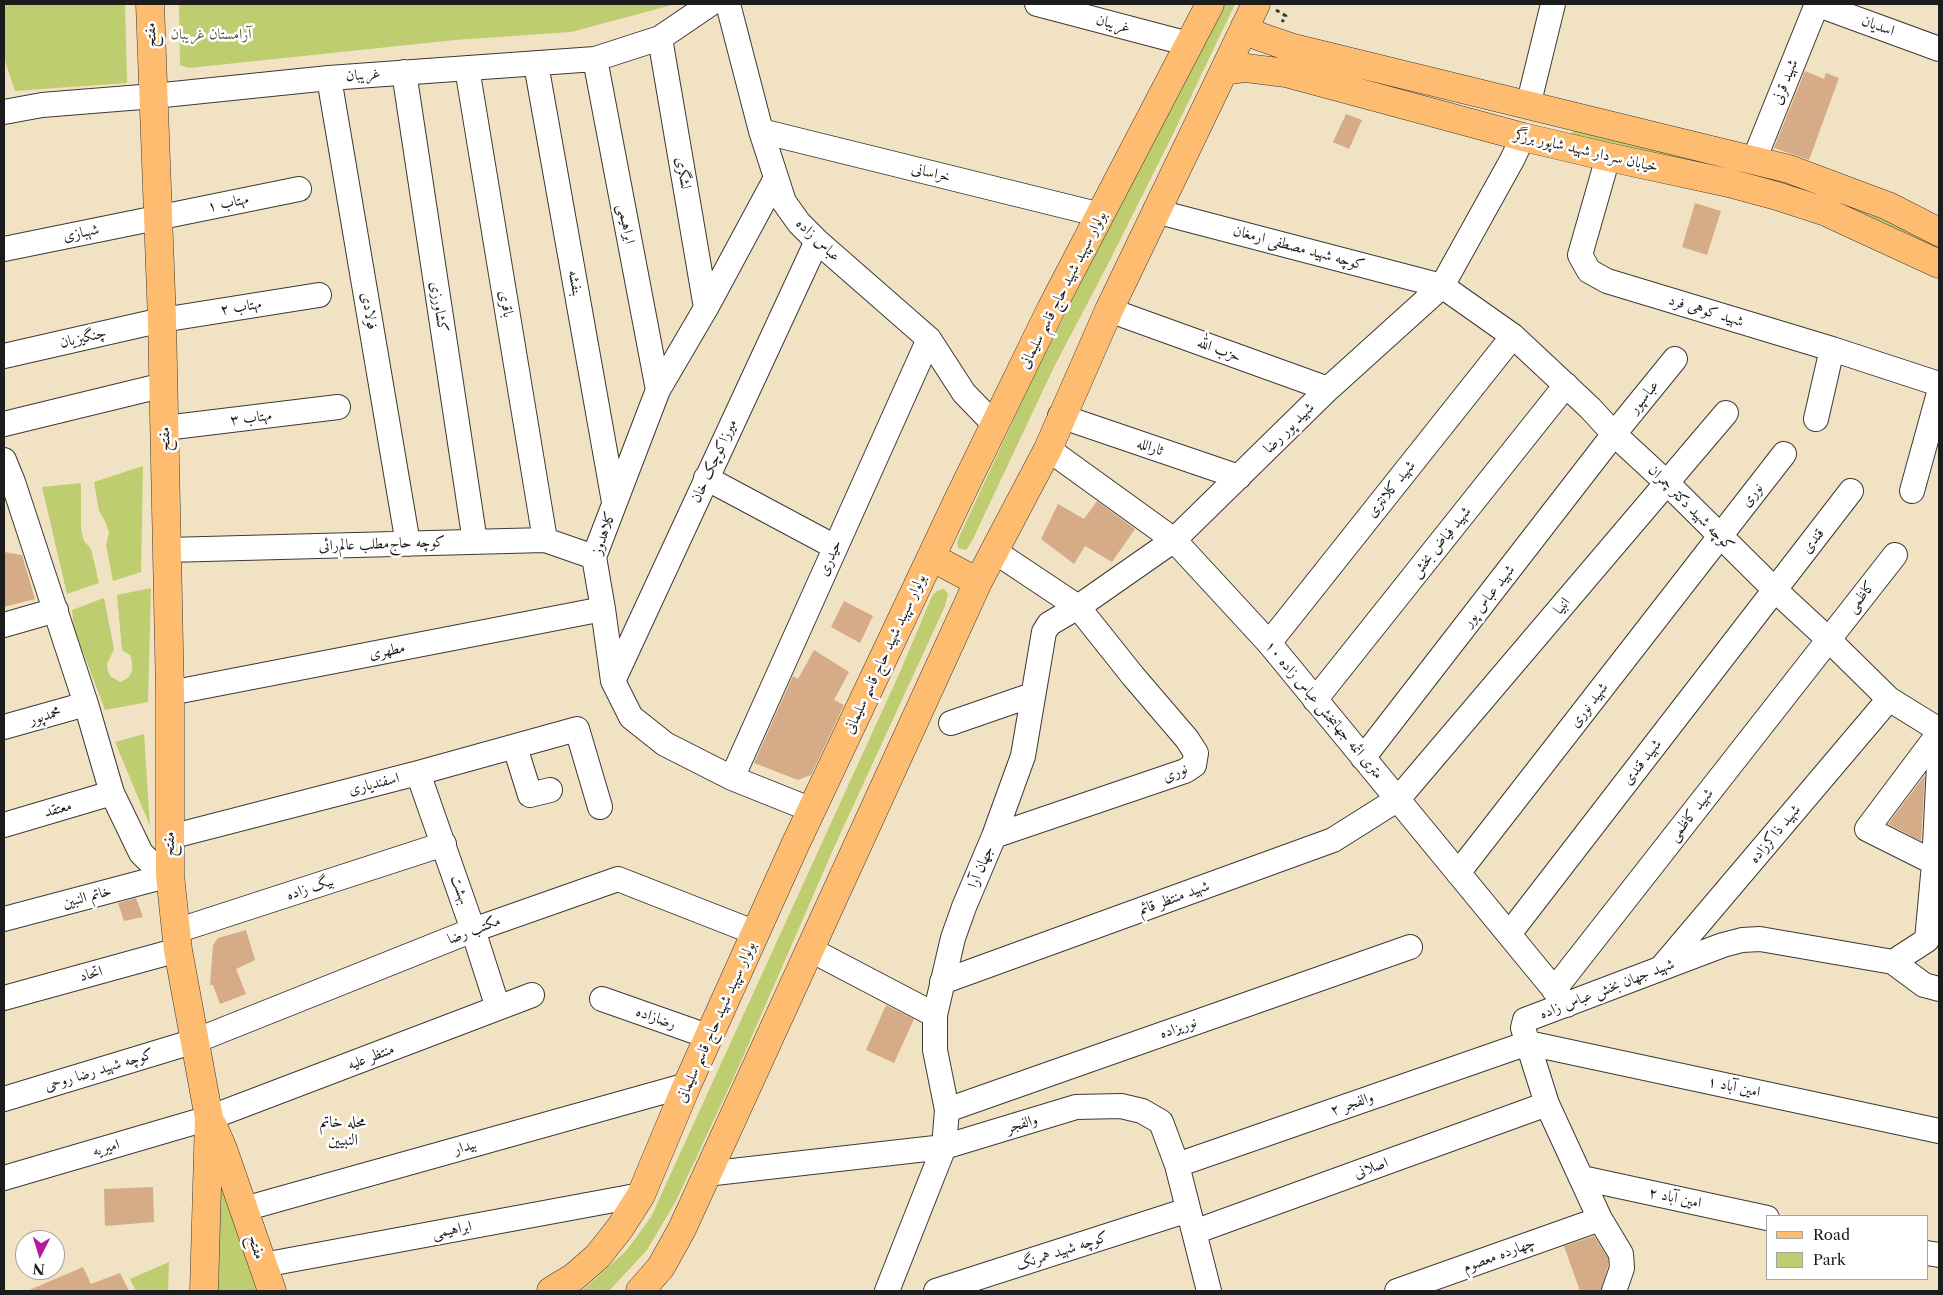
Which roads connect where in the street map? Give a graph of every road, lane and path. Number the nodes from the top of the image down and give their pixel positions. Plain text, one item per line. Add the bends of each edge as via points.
1 (150, 4) edge
2 (710, 4) edge
3 (728, 4) edge
4 (1037, 4) edge
5 (1210, 4) edge
6 (1553, 4) edge
7 (1817, 4) edge
8 (1250, 15) edge
9 (660, 38) junction
10 (1189, 44) junction
11 (1939, 49) edge
12 (595, 59) junction
13 (1288, 60) junction
14 (536, 64) junction
15 (466, 68) junction
16 (1224, 71) junction
17 (404, 72) junction
18 (329, 78) junction
19 (154, 96) junction
20 (1528, 106) junction
21 (4, 112) edge
22 (761, 131) junction
23 (1523, 137) junction
24 (1608, 158) junction
25 (1754, 160) junction
26 (776, 178) junction
27 (300, 189) dead end
28 (1155, 210) junction
29 (1101, 215) junction
30 (158, 217) junction
31 (1939, 232) edge
32 (817, 241) junction
33 (4, 249) edge
34 (1939, 264) edge
35 (1442, 286) junction
36 (319, 295) dead end
37 (706, 308) junction
38 (1109, 310) junction
39 (162, 320) junction
40 (1513, 336) junction
41 (929, 340) junction
42 (1832, 349) junction
43 (4, 356) edge
44 (1675, 359) dead end
45 (1939, 384) edge
46 (1566, 385) junction
47 (164, 386) junction
48 (658, 390) junction
49 (1328, 390) junction
50 (1939, 393) edge
51 (338, 407) dead end
52 (1726, 413) dead end
53 (1060, 416) junction
54 (1816, 419) dead end
55 (4, 424) edge
56 (995, 425) junction
57 (164, 428) junction
58 (1614, 434) junction
59 (1048, 449) junction
60 (1784, 454) dead end
61 (4, 460) edge
62 (1239, 477) junction
63 (706, 478) junction
64 (1667, 483) junction
65 (8, 484) edge
66 (1851, 491) dead end
67 (1912, 491) dead end
68 (614, 502) junction
69 (1720, 537) junction
70 (545, 540) junction
71 (1174, 540) junction
72 (475, 542) junction
73 (408, 544) junction
74 (835, 547) junction
75 (167, 550) junction
76 (994, 551) junction
77 (1895, 554) dead end
78 (594, 557) junction
79 (931, 557) junction
80 (978, 582) junction
81 (1775, 590) junction
82 (1078, 607) junction
83 (603, 609) junction
84 (56, 610) junction
85 (4, 625) edge
86 (1828, 639) junction
87 (1269, 643) junction
88 (613, 681) junction
89 (170, 693) junction
90 (1032, 695) junction
91 (1889, 699) junction
92 (1316, 700) junction
93 (86, 704) junction
94 (951, 724) dead end
95 (4, 727) edge
96 (1939, 731) edge
97 (515, 747) junction
98 (1363, 758) junction
99 (1939, 765) edge
100 (418, 773) junction
101 (732, 778) junction
102 (550, 790) dead end
103 (112, 793) junction
104 (1398, 799) junction
105 (600, 807) dead end
106 (812, 810) junction
107 (4, 825) edge
108 (994, 836) junction
109 (170, 837) junction
110 (444, 844) junction
111 (141, 853) junction
112 (1937, 865) edge
113 (1458, 874) junction
114 (170, 875) junction
115 (121, 888) junction
116 (4, 919) edge
117 (473, 930) junction
118 (756, 933) junction
119 (1509, 934) junction
120 (177, 941) junction
121 (1933, 941) edge
122 (1410, 947) dead end
123 (811, 950) junction
124 (1893, 962) junction
125 (1661, 968) junction
126 (942, 982) junction
127 (1939, 989) edge
128 (532, 995) dead end
129 (4, 998) edge
130 (1560, 998) junction
131 (602, 999) dead end
132 (498, 1008) junction
133 (936, 1015) junction
134 (710, 1037) junction
135 (195, 1041) junction
136 (1528, 1042) junction
137 (687, 1085) junction
138 (4, 1099) edge
139 (1547, 1104) junction
140 (947, 1110) junction
141 (209, 1118) junction
142 (1939, 1131) edge
143 (944, 1147) junction
144 (1176, 1165) junction
145 (706, 1174) junction
146 (4, 1178) edge
147 (1582, 1178) junction
148 (641, 1195) junction
149 (244, 1209) junction
150 (1766, 1218) edge
151 (1600, 1219) junction
152 (1191, 1221) junction
153 (263, 1265) junction
154 (204, 1291) edge
155 (272, 1291) edge
156 (551, 1291) edge
157 (640, 1291) edge
158 (887, 1291) edge
159 (936, 1291) edge
160 (1209, 1291) edge
161 (1397, 1291) edge
162 (1614, 1291) edge

1 - 19 main road, مفتح
2 - 9 street, غریبان
3 - 22 street, عباس زاده
4 - 10 street, غریبان
5 - 10 main road, بولوار سپهبد شهید حاج قاسم سلیمانی
6 - 20 street
7 - 11 street, اسدیان
7 - 25 street, شهید قرنی
8 - 13 main road, خیابان سردار شهید شاپور برزگر via 1258,36
8 - 16 main road
9 - 12 street, غریبان
9 - 37 street, لشگری
10 - 29 main road, بولوار سپهبد شهید حاج قاسم سلیمانی
12 - 14 street, غریبان
12 - 48 street, ابراهیمی
13 - 16 main road, خیابان سردار شهید شاپور برزگر
13 - 20 main road, خیابان سردار شهید شاپور برزگر
13 - 23 main road, خیابان سردار شهید شاپور برزگر
14 - 15 street, غریبان
14 - 68 street, بنفشه
15 - 17 street, غریبان
15 - 70 street, باقری
16 - 28 main road
17 - 18 street, غریبان
17 - 72 street, کشاورزی
18 - 19 street, غریبان
18 - 73 street, فولادی
19 - 21 street, غریبان via 42,105
19 - 30 main road, مفتح
20 - 23 main road
20 - 25 main road, خیابان سردار شهید شاپور برزگر
22 - 26 street, عباس زاده
22 - 29 street, خراسانی
23 - 24 main road, خیابان سردار شهید شاپور برزگر
23 - 35 street, شهید پور رضا
24 - 34 main road, خیابان سردار شهید شاپور برزگر via 1777,196 1826,212
24 - 42 street, شهید کوهی فرد via 1580,255 1589,271 1607,280
25 - 31 main road, خیابان سردار شهید شاپور برزگر via 1842,188 1888,206
26 - 32 street, عباس زاده via 784,202 798,223
26 - 37 street, کلاهدوز
27 - 30 street, مهتاب ۱
28 - 35 street, کوچه شهید مصطفی ارمغان
28 - 38 main road
29 - 56 main road, بولوار سپهبد شهید حاج قاسم سلیمانی
30 - 33 street, شهبازی
30 - 39 main road, مفتح
32 - 41 street, عباس زاده
32 - 63 street, میرزاکوچک خان
35 - 40 street, کوچه شهید دکتر چمران
35 - 49 street, شهید پور رضا
36 - 39 street, مهتاب ۲
37 - 48 street, کلاهدوز
38 - 49 street, حزب الله
38 - 53 main road
39 - 43 street, چنگیزیان
39 - 47 main road, مفتح
40 - 46 street, کوچه شهید دکتر چمران
40 - 87 street, شهید کلانتری
41 - 56 street, عباس زاده via 964,393
41 - 74 street, حیدری
42 - 45 street, شهید کوهی فرد
42 - 54 street
44 - 58 street, عباسپور
46 - 58 street, کوچه شهید دکتر چمران
46 - 92 street, شهید فیاض بخش
47 - 55 street
47 - 57 main road, مفتح
48 - 68 street, کلاهدوز
49 - 62 street, شهید پور رضا
50 - 67 street
51 - 57 street, مهتاب ۳
52 - 64 street, انبیا
53 - 59 main road
53 - 62 street, ثارالله
56 - 79 main road, بولوار سپهبد شهید حاج قاسم سلیمانی
57 - 75 main road, مفتح
58 - 64 street, کوچه شهید دکتر چمران
58 - 98 street, شهید عباس پور
59 - 71 street, ۱۰ متری ائمه جهانبخش عباس زاده
59 - 76 main road
60 - 69 street, نوری
61 - 65 street, مفتح
62 - 71 street, شهید پور رضا
63 - 74 street
63 - 88 street, میرزاکوچک خان
64 - 69 street, کوچه شهید دکتر چمران
64 - 104 street, انبیا
65 - 84 street, مفتح
66 - 81 street, قندی
68 - 78 street, کلاهدوز
69 - 81 street, کوچه شهید دکتر چمران
69 - 113 street, شهید نوری
70 - 72 street, کوچه حاج‌مطلب عالم‌رائی
70 - 78 street, کوچه حاج‌مطلب عالم‌رائی
71 - 82 street, شهید پور رضا
71 - 87 street, ۱۰ متری ائمه جهانبخش عباس زاده
72 - 73 street, کوچه حاج‌مطلب عالم‌رائی
73 - 75 street, کوچه حاج‌مطلب عالم‌رائی
74 - 101 street, حیدری
75 - 89 main road, مفتح
76 - 80 main road
76 - 82 street
77 - 86 street, کاظمی
78 - 83 street, کلاهدوز
79 - 80 main road
79 - 106 main road, بولوار سپهبد شهید حاج قاسم سلیمانی
80 - 123 main road
81 - 86 street, کوچه شهید دکتر چمران
81 - 119 street, شهید قندی
82 - 90 street, جهان آرا via 1049,624 1044,632
82 - 108 street, نوری via 1187,739 1196,753 1194,764 1185,772
83 - 88 street, کلاهدوز
83 - 89 street, مطهری
84 - 85 street
84 - 93 street, مفتح
86 - 91 street, کوچه شهید دکتر چمران
86 - 130 street, شهید کاظمی
87 - 92 street, ۱۰ متری ائمه جهانبخش عباس زاده
88 - 101 street, کلاهدوز via 631,717 665,744
89 - 109 main road, مفتح
90 - 94 street
90 - 108 street, جهان آرا via 1023,756
91 - 96 street, کوچه شهید دکتر چمران
91 - 125 street, شهید ذاکرزاده
92 - 98 street, ۱۰ متری ائمه جهانبخش عباس زاده
93 - 95 street, محمدپور
93 - 103 street, مفتح
96 - 112 street via 1867,829
97 - 100 street, اسفندیاری
97 - 102 street via 530,795
97 - 105 street, اسفندیاری via 577,729
98 - 104 street, ۱۰ متری ائمه جهانبخش عباس زاده
99 - 112 street
100 - 109 street, اسفندیاری
100 - 110 street, بهشت
101 - 106 street, کلاهدوز
103 - 107 street, معتقد
103 - 111 street, مفتح
104 - 113 street, ۱۰ متری ائمه جهانبخش عباس زاده
104 - 126 street, شهید منتظر قائم via 1333,840
106 - 118 main road, بولوار سپهبد شهید حاج قاسم سلیمانی
108 - 126 street, جهان آرا via 952,938
109 - 114 main road, مفتح
110 - 117 street, بهشت
110 - 120 street, بیگ زاده
111 - 114 street, مفتح
111 - 115 street via 139,870
112 - 121 street
113 - 119 street, ۱۰ متری ائمه جهانبخش عباس زاده
114 - 115 street, خاتم النبین
114 - 120 main road, مفتح
115 - 116 street, خاتم النبین
117 - 118 street, مکتب رضا via 618,879
117 - 132 street, بهشت
117 - 135 street, مکتب رضا
118 - 134 main road, بولوار سپهبد شهید حاج قاسم سلیمانی
119 - 130 street, ۱۰ متری ائمه جهانبخش عباس زاده
120 - 129 street, اتحاد
120 - 135 main road, مفتح
121 - 124 street
122 - 140 street, نوریزاده
123 - 133 street
123 - 145 main road
124 - 125 street, شهید جهان بخش عباس زاده via 1760,939 1723,945
124 - 127 street, شهید جهان بخش عباس زاده via 1924,985
125 - 130 street, شهید جهان بخش عباس زاده
126 - 133 street, جهان آرا
128 - 132 street, منتظر علیه
130 - 136 street, شهید جهان بخش عباس زاده via 1525,1020
131 - 134 street, رضازاده
132 - 141 street, منتظر علیه
133 - 140 street, جهان آرا via 935,1050
134 - 137 main road, بولوار سپهبد شهید حاج قاسم سلیمانی
135 - 138 street, کوچه شهید رضا روحی
135 - 141 main road, مفتح
136 - 139 street, شهید جهان بخش عباس زاده
136 - 142 street, ۱ امین آباد
136 - 144 street, والفجر ۲
137 - 148 main road, بولوار سپهبد شهید حاج قاسم سلیمانی
137 - 149 street, بیدار
139 - 147 street, شهید جهان بخش عباس زاده
139 - 152 street, اصلانی
140 - 143 street, جهان آرا
141 - 146 street, امیریه
141 - 149 main road, مفتح via 224,1149
141 - 154 main road, مفتح
143 - 144 street, والفجر via 1076,1108 1121,1106 1142,1111 1161,1122
143 - 145 street, والفجر
143 - 158 street, جهان آرا
144 - 152 street, والفجر
145 - 157 main road via 661,1267
147 - 150 street, ۲ امین آباد
147 - 151 street, شهید جهان بخش عباس زاده
148 - 153 street, ابراهیمی
148 - 156 main road, بولوار سپهبد شهید حاج قاسم سلیمانی via 598,1256 574,1277
149 - 153 main road, مفتح
151 - 161 street, چهارده معصوم
151 - 162 street, شهید جهان بخش عباس زاده via 1621,1254 1622,1268
152 - 159 street, کوچه شهید همرنگ
152 - 160 street, والفجر
153 - 155 main road, مفتح

